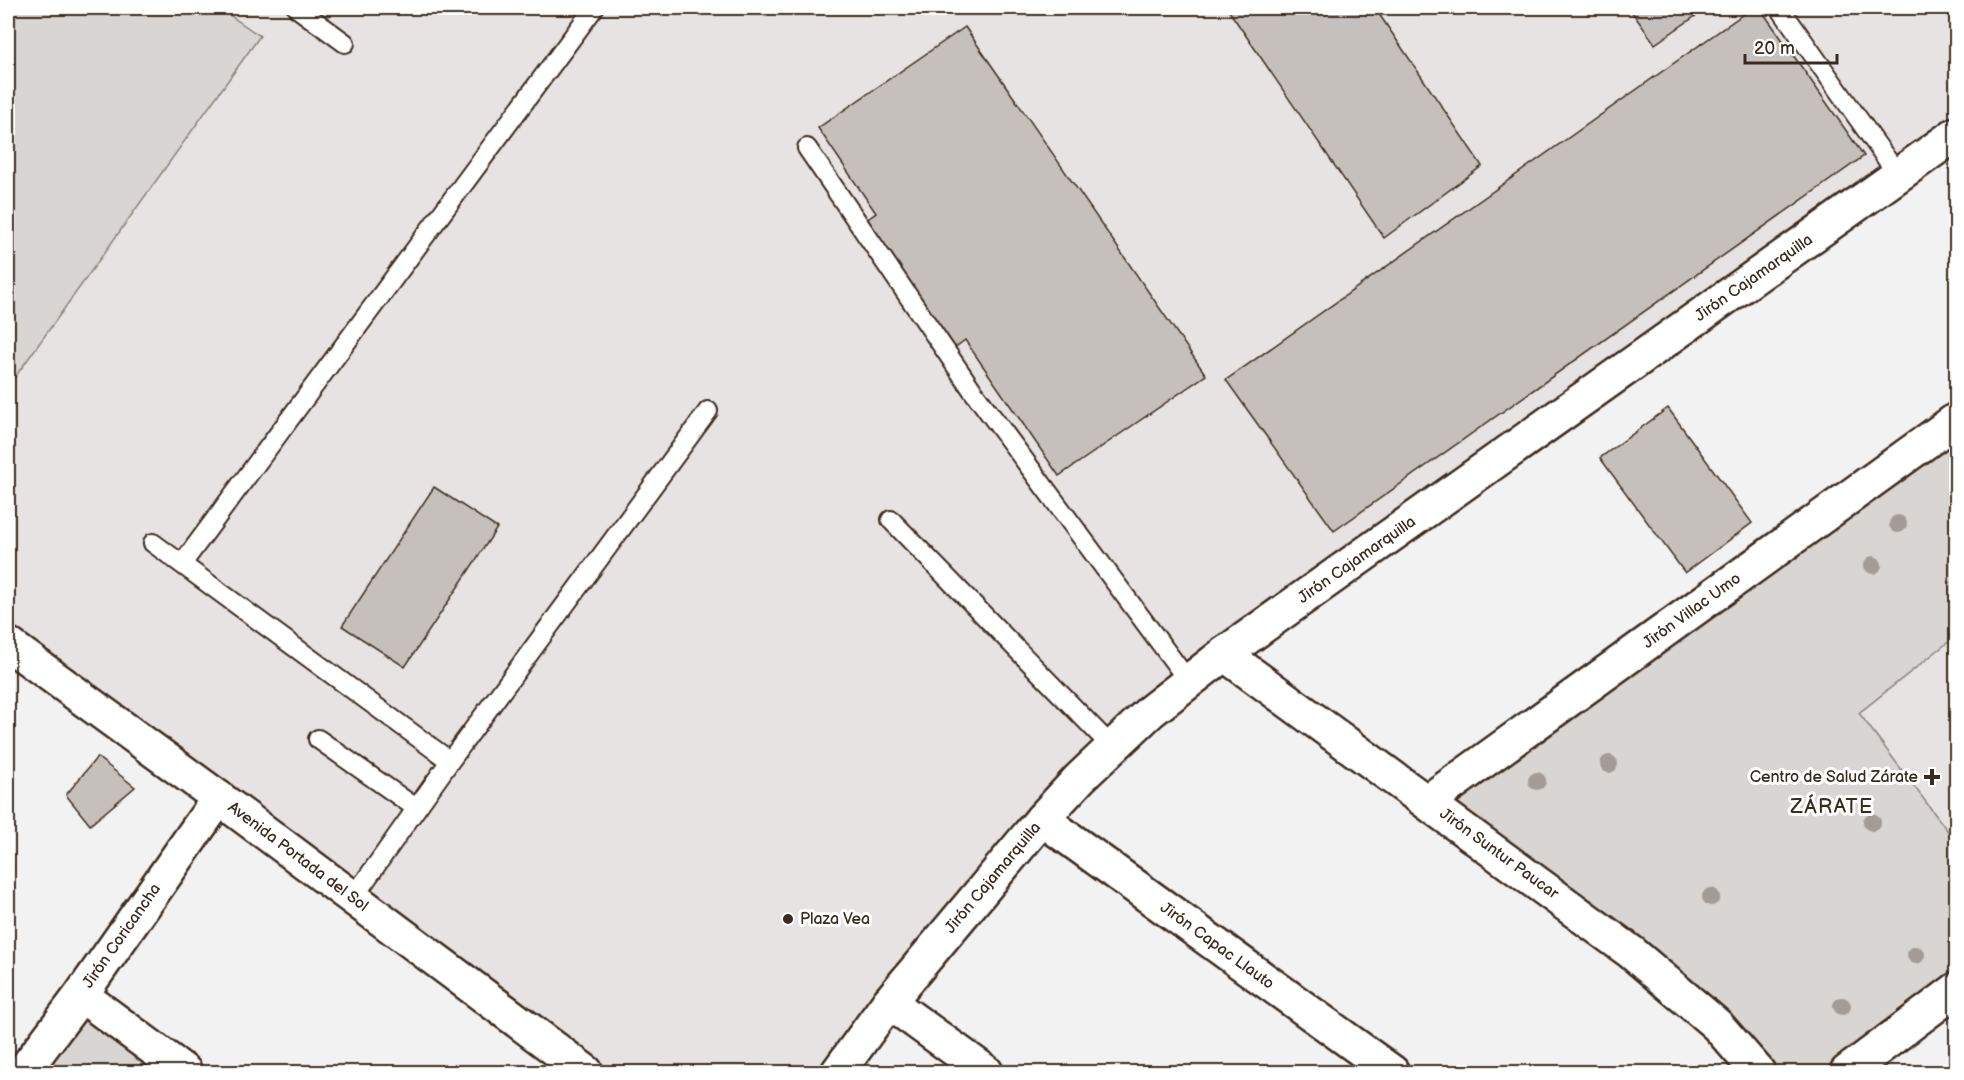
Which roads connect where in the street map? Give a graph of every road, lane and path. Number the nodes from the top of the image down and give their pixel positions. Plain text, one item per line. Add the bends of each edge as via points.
1 (297, 8) edge
2 (594, 8) edge
3 (1780, 8) edge
4 (345, 43) dead end
5 (1956, 134) edge
6 (807, 148) dead end
7 (1898, 176) junction
8 (708, 411) dead end
9 (1956, 420) edge
10 (891, 520) dead end
11 (153, 543) dead end
12 (182, 564) junction
13 (8, 644) edge
14 (1224, 654) junction
15 (1189, 682) junction
16 (318, 739) dead end
17 (1112, 747) junction
18 (450, 761) junction
19 (219, 798) junction
20 (1427, 802) junction
21 (416, 808) junction
22 (1042, 819) junction
23 (353, 898) junction
24 (1956, 990) edge
25 (81, 995) junction
26 (889, 1002) junction
27 (23, 1072) edge
28 (185, 1072) edge
29 (586, 1072) edge
30 (838, 1072) edge
31 (986, 1072) edge
32 (1392, 1072) edge
33 (1758, 1072) edge
34 (1847, 1072) edge

1 - 4 lane
2 - 12 lane
3 - 7 lane
5 - 7 street, Jirón Cajamarquilla
6 - 15 lane via 973,391
7 - 14 street, Jirón Cajamarquilla
8 - 18 lane
9 - 20 street, Jirón Villac Umo
10 - 17 lane
11 - 12 lane
12 - 18 lane
13 - 19 street, Avenida Portada del Sol
14 - 15 street, Jirón Cajamarquilla
14 - 20 street, Jirón Suntur Paucar
15 - 17 street, Jirón Cajamarquilla
16 - 21 lane
17 - 22 street, Jirón Cajamarquilla
18 - 21 lane
19 - 23 street, Avenida Portada del Sol
19 - 25 street, Jirón Coricancha
20 - 33 street, Jirón Suntur Paucar via 1631,952 1717,1025
21 - 23 lane
22 - 26 street, Jirón Cajamarquilla
22 - 32 street, Jirón Capac Llauto
23 - 29 street, Avenida Portada del Sol
24 - 34 street
25 - 27 street, Jirón Coricancha
25 - 28 street
26 - 30 street, Jirón Cajamarquilla
26 - 31 street

